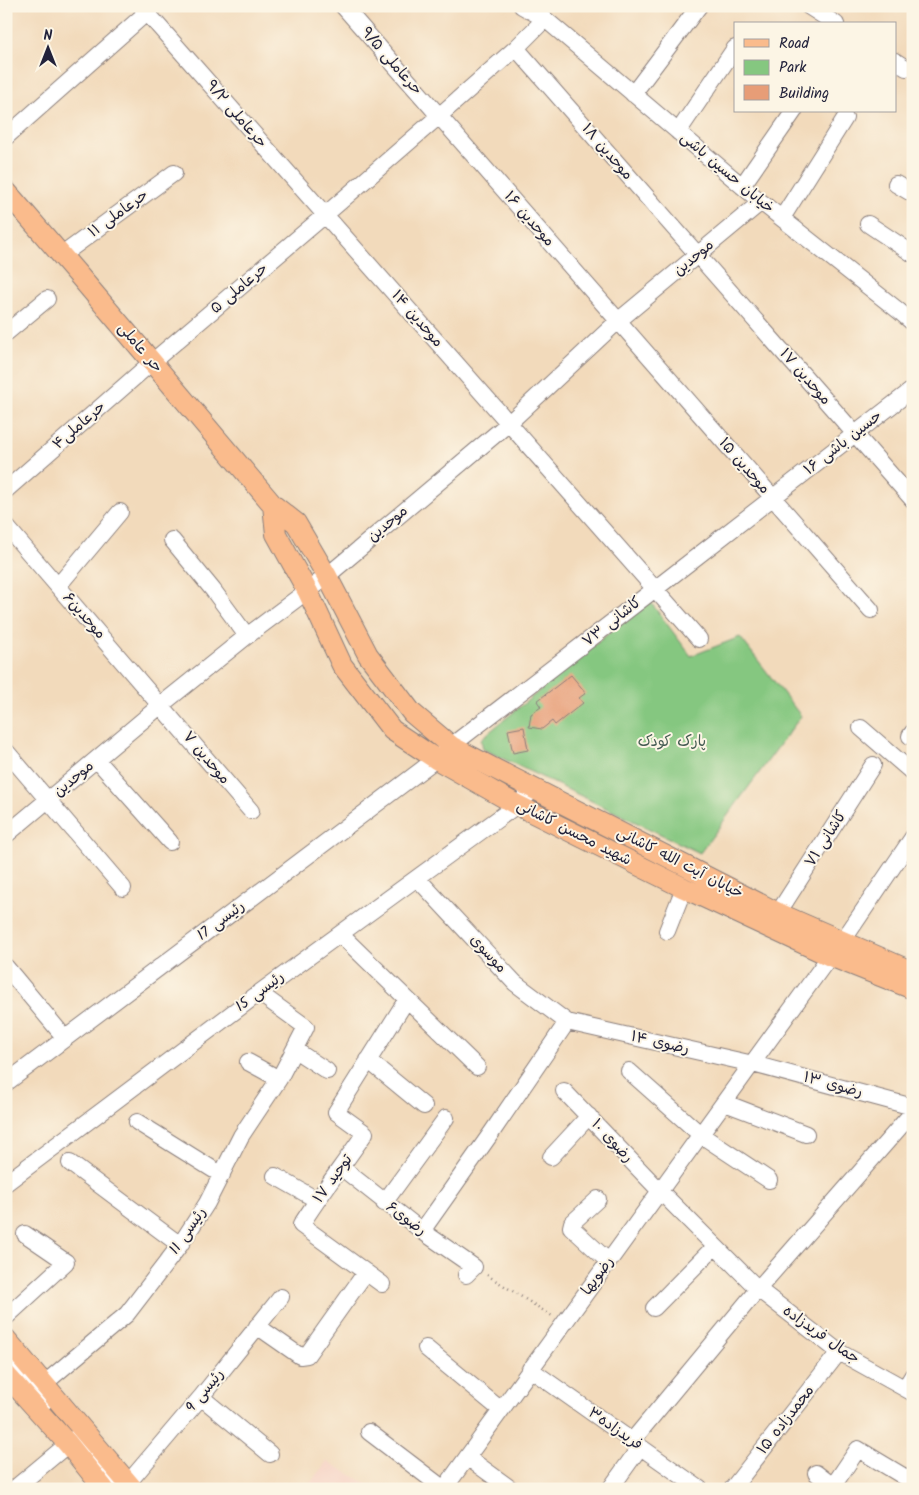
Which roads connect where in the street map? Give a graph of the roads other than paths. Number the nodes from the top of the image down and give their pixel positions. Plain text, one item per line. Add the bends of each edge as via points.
1 (343, 6) edge
2 (522, 6) edge
3 (699, 6) edge
4 (808, 6) edge
5 (147, 8) edge
6 (546, 13) edge
7 (833, 22) edge
8 (516, 48) junction
9 (734, 49) edge
10 (633, 94) junction
11 (793, 112) edge
12 (439, 116) junction
13 (845, 118) dead end
14 (678, 132) junction
15 (6, 137) edge
16 (174, 173) dead end
17 (896, 184) dead end
18 (742, 186) junction
19 (6, 191) edge
20 (913, 194) edge
21 (761, 202) junction
22 (325, 216) junction
23 (782, 218) junction
24 (868, 224) dead end
25 (913, 254) edge
26 (62, 255) junction
27 (697, 255) junction
28 (47, 299) dead end
29 (618, 321) junction
30 (913, 323) edge
31 (6, 333) edge
32 (152, 362) junction
33 (913, 388) edge
34 (509, 423) junction
35 (855, 434) junction
36 (6, 490) edge
37 (772, 498) junction
38 (913, 500) edge
39 (273, 505) junction
40 (120, 512) dead end
41 (6, 526) edge
42 (172, 540) dead end
43 (328, 576) junction
44 (58, 586) junction
45 (655, 589) junction
46 (308, 592) junction
47 (871, 610) dead end
48 (247, 636) junction
49 (699, 639) dead end
50 (161, 705) junction
51 (861, 728) dead end
52 (452, 746) junction
53 (6, 751) edge
54 (436, 759) junction
55 (97, 760) junction
56 (873, 765) dead end
57 (913, 773) edge
58 (535, 788) junction
59 (49, 800) junction
60 (516, 805) junction
61 (252, 811) dead end
62 (6, 835) edge
63 (913, 837) edge
64 (170, 842) dead end
65 (417, 878) junction
66 (123, 888) dead end
67 (684, 888) junction
68 (778, 913) junction
69 (667, 931) dead end
70 (340, 934) junction
71 (836, 949) junction
72 (6, 967) edge
73 (913, 972) edge
74 (913, 990) edge
75 (259, 993) junction
76 (407, 998) junction
77 (567, 1022) junction
78 (65, 1038) junction
79 (295, 1050) junction
80 (368, 1060) junction
81 (248, 1062) dead end
82 (753, 1064) junction
83 (477, 1066) dead end
84 (328, 1070) dead end
85 (629, 1072) dead end
86 (279, 1079) junction
87 (6, 1083) edge
88 (564, 1091) dead end
89 (725, 1103) junction
90 (424, 1106) dead end
91 (913, 1106) edge
92 (913, 1112) edge
93 (589, 1116) junction
94 (446, 1118) dead end
95 (137, 1122) dead end
96 (806, 1134) dead end
97 (701, 1136) junction
98 (551, 1157) dead end
99 (70, 1162) dead end
100 (342, 1168) junction
101 (222, 1175) junction
102 (275, 1176) dead end
103 (769, 1180) dead end
104 (6, 1183) edge
105 (660, 1191) junction
106 (598, 1199) dead end
107 (317, 1200) junction
108 (384, 1203) junction
109 (422, 1232) junction
110 (25, 1234) dead end
111 (180, 1245) junction
112 (715, 1246) junction
113 (609, 1262) junction
114 (470, 1271) road end
115 (366, 1272) junction
116 (382, 1284) dead end
117 (758, 1289) junction
118 (281, 1297) dead end
119 (654, 1308) dead end
120 (6, 1317) edge
121 (258, 1326) junction
122 (6, 1339) edge
123 (426, 1348) dead end
124 (840, 1352) junction
125 (6, 1360) edge
126 (530, 1369) junction
127 (6, 1374) edge
128 (45, 1383) junction
129 (910, 1385) edge
130 (201, 1397) junction
131 (501, 1410) junction
132 (368, 1432) dead end
133 (68, 1444) junction
134 (636, 1444) junction
135 (270, 1454) dead end
136 (467, 1457) junction
137 (816, 1474) dead end
138 (913, 1482) edge
139 (114, 1487) edge
140 (14, 1489) edge
141 (444, 1489) edge
142 (511, 1489) edge
143 (610, 1489) edge
144 (700, 1489) edge
145 (732, 1489) edge

1 - 12 street, حرعاملی ۹/۵
2 - 6 street, خیابان حسین باشی
3 - 10 street
4 - 7 street
5 - 15 street
5 - 22 street, حرعاملی ۹/۲
6 - 8 street, حرعاملی ۵
6 - 10 street, خیابان حسین باشی
8 - 12 street, حرعاملی ۵
8 - 27 street, موحدین ۱۸
9 - 14 street
10 - 14 street, خیابان حسین باشی
11 - 18 street
12 - 22 street, حرعاملی ۵
12 - 29 street, موحدین ۱۶
13 - 23 street
14 - 18 street, خیابان حسین باشی
16 - 26 street, حرعاملی ۱۱
17 - 20 street
18 - 21 street, خیابان حسین باشی
19 - 26 main road, حر عاملی
21 - 23 street, خیابان حسین باشی
21 - 27 street, موحدین
22 - 32 street, حرعاملی ۵
22 - 34 street, موحدین ۱۴
23 - 30 street, خیابان حسین باشی
24 - 25 street
26 - 32 main road, حر عاملی
27 - 29 street, موحدین
27 - 35 street, موحدین ۱۷
28 - 31 street
29 - 34 street, موحدین
29 - 37 street, موحدین ۱۵
32 - 36 street, حرعاملی۴
32 - 39 main road, حر عاملی
33 - 35 street, حسین باشی ۱۶
34 - 43 street, موحدین
34 - 45 street, موحدین ۱۴
35 - 37 street, حسین باشی ۱۶
35 - 38 street, موحدین ۱۷
37 - 45 street, کاشانی ۷۳
37 - 47 street, موحدین ۱۵
39 - 43 main road, حر عاملی via 296,523
39 - 46 main road via 276,534
40 - 44 street
41 - 44 street, موحدین۶
42 - 48 street
43 - 46 street, موحدین
43 - 52 main road via 368,655 412,712
44 - 50 street, موحدین۶
45 - 49 street, موحدین ۱۴
45 - 52 street, کاشانی ۷۳
46 - 48 street, موحدین
46 - 54 main road, شهید محسن کاشانی via 342,665 392,730
48 - 50 street, موحدین
50 - 55 street, موحدین
50 - 61 street, موحدین ۷
51 - 57 street
52 - 54 street, کاشانی ۷۳
52 - 58 main road, خیابان آیت الله کاشانی
53 - 59 street
54 - 60 main road, شهید محسن کاشانی
54 - 78 street, رئیسی 17
55 - 59 street, موحدین
55 - 64 street
56 - 68 street, کاشانی ۷۱
58 - 60 street, رئیسی 15
58 - 68 main road, خیابان آیت الله کاشانی
59 - 62 street, موحدین
59 - 66 street
60 - 65 street, رئیسی 15
60 - 67 main road, شهید محسن کاشانی
63 - 71 street, رضویها
65 - 70 street, رئیسی 15
65 - 77 street, موسوی via 515,983
67 - 69 street
67 - 71 main road, شهید محسن کاشانی
68 - 71 main road, خیابان آیت الله کاشانی
70 - 75 street, رئیسی 15
70 - 76 street
71 - 73 main road, خیابان آیت الله کاشانی
71 - 74 main road, شهید محسن کاشانی
71 - 82 street, رضویها
72 - 78 street
75 - 79 street, رئیسی 11 via 306,1027
75 - 104 street, رئیسی 15
76 - 80 street
76 - 83 street
77 - 82 street, رضوی ۱۴
77 - 109 street
78 - 87 street, رئیسی 17
79 - 84 street
79 - 86 street, رئیسی 11
80 - 90 street
80 - 100 street, توحید ۱۷ via 336,1112 365,1133
81 - 86 street
82 - 89 street, رضویها
82 - 91 street, رضوی ۱۳
85 - 97 street
86 - 101 street, رئیسی 11 via 242,1136
88 - 93 street, رضوی ۱۰
89 - 96 street
89 - 97 street, رضویها
92 - 117 street
93 - 98 street
93 - 105 street, رضوی ۱۰
94 - 108 street
95 - 101 street
97 - 103 street
97 - 105 street, رضویها
99 - 111 street
100 - 107 street, توحید ۱۷
100 - 108 street, رضوی۶
101 - 111 street, رئیسی 11
102 - 107 street
105 - 112 street, رضوی ۱۰
105 - 113 street, رضویها
106 - 113 street via 571,1227
107 - 115 street, توحید ۱۷ via 301,1225
108 - 109 street, رضوی۶
109 - 114 street, رضوی۶
110 - 120 street via 66,1262
111 - 128 street, رئیسی 11 via 127,1314
112 - 117 street, جمال فریدزاده
112 - 119 street
113 - 126 street, رضویها
115 - 116 street
115 - 121 street via 306,1355 300,1356
117 - 124 street, جمال فریدزاده
117 - 134 street
118 - 121 street, رئیسی 9
121 - 130 street, رئیسی 9
122 - 128 main road
123 - 131 street
124 - 129 street, جمال فریدزاده
124 - 145 street, محمدزاده ۱۵
125 - 139 street
126 - 131 street, رضویها
126 - 134 street, فریدزاده۳
127 - 133 main road
128 - 139 main road
130 - 135 street
130 - 139 street, رئیسی 9
131 - 136 street, رضویها
132 - 141 street
133 - 139 main road
133 - 140 street
134 - 143 street
134 - 144 street, فریدزاده۳
136 - 141 street, رضویها
136 - 142 street
137 - 138 street via 833,1486 858,1449

